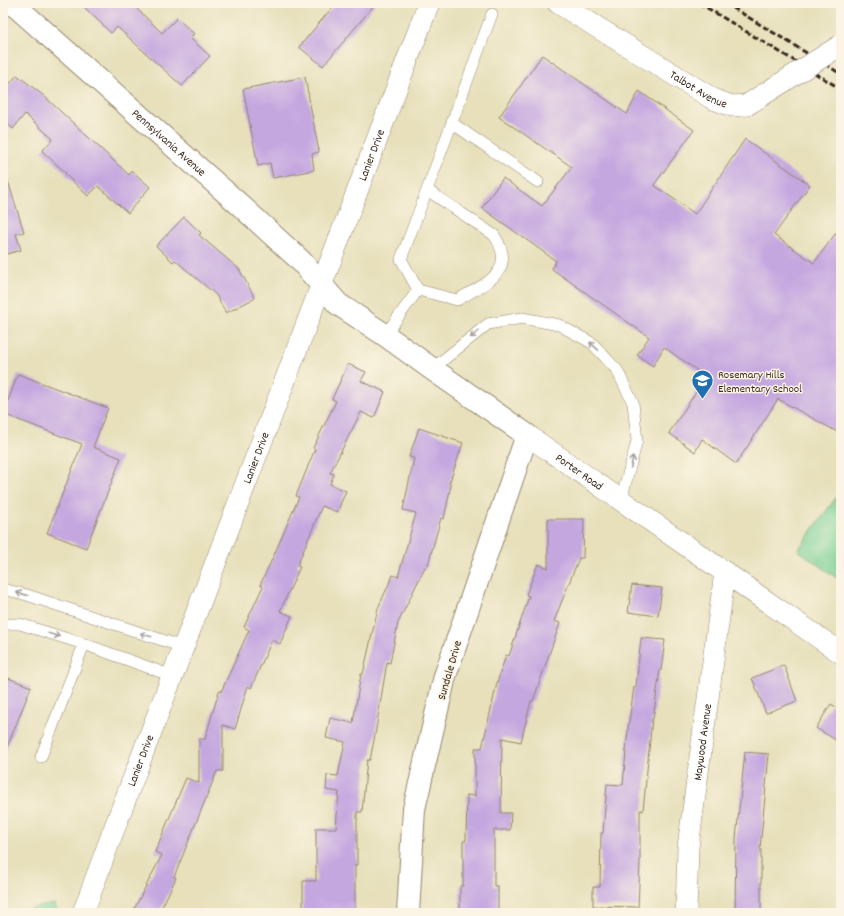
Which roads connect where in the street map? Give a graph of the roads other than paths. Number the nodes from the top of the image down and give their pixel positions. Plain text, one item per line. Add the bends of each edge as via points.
1 (12, 3) edge
2 (429, 3) edge
3 (558, 3) edge
4 (492, 14) dead end
5 (841, 45) edge
6 (452, 123) junction
7 (538, 182) dead end
8 (427, 190) junction
9 (321, 286) junction
10 (418, 290) junction
11 (385, 335) junction
12 (432, 369) junction
13 (527, 434) junction
14 (621, 500) junction
15 (725, 572) junction
16 (3, 589) edge
17 (3, 624) edge
18 (84, 644) junction
19 (183, 648) junction
20 (841, 653) edge
21 (172, 676) junction
22 (41, 757) dead end
23 (83, 913) edge
24 (408, 913) edge
25 (686, 913) edge

1 - 9 street, Pennsylvania Avenue via 240,205 300,260
2 - 9 street, Lanier Drive
3 - 5 street, Talbot Avenue, bridge via 714,99 732,106 747,105
4 - 6 lane
6 - 7 lane
6 - 8 lane
8 - 10 lane via 401,259
8 - 10 lane via 494,235 502,253 502,262 493,279 457,300
9 - 11 street, Porter Road via 338,304
9 - 19 street, Lanier Drive
10 - 11 lane
11 - 12 street, Porter Road
12 - 13 street, Porter Road
14 -> 12 lane via 637,441 633,403 617,370 592,342 559,325 522,318 488,324
13 - 14 street, Porter Road
13 - 24 street, Sundale Drive via 445,676 414,809
14 - 15 street, Porter Road
15 - 20 street, Porter Road
15 - 25 street, Maywood Avenue via 688,847
19 -> 16 lane
17 -> 18 lane via 20,624
18 - 21 lane
18 - 22 lane
19 - 21 street, Lanier Drive
21 - 23 street, Lanier Drive

